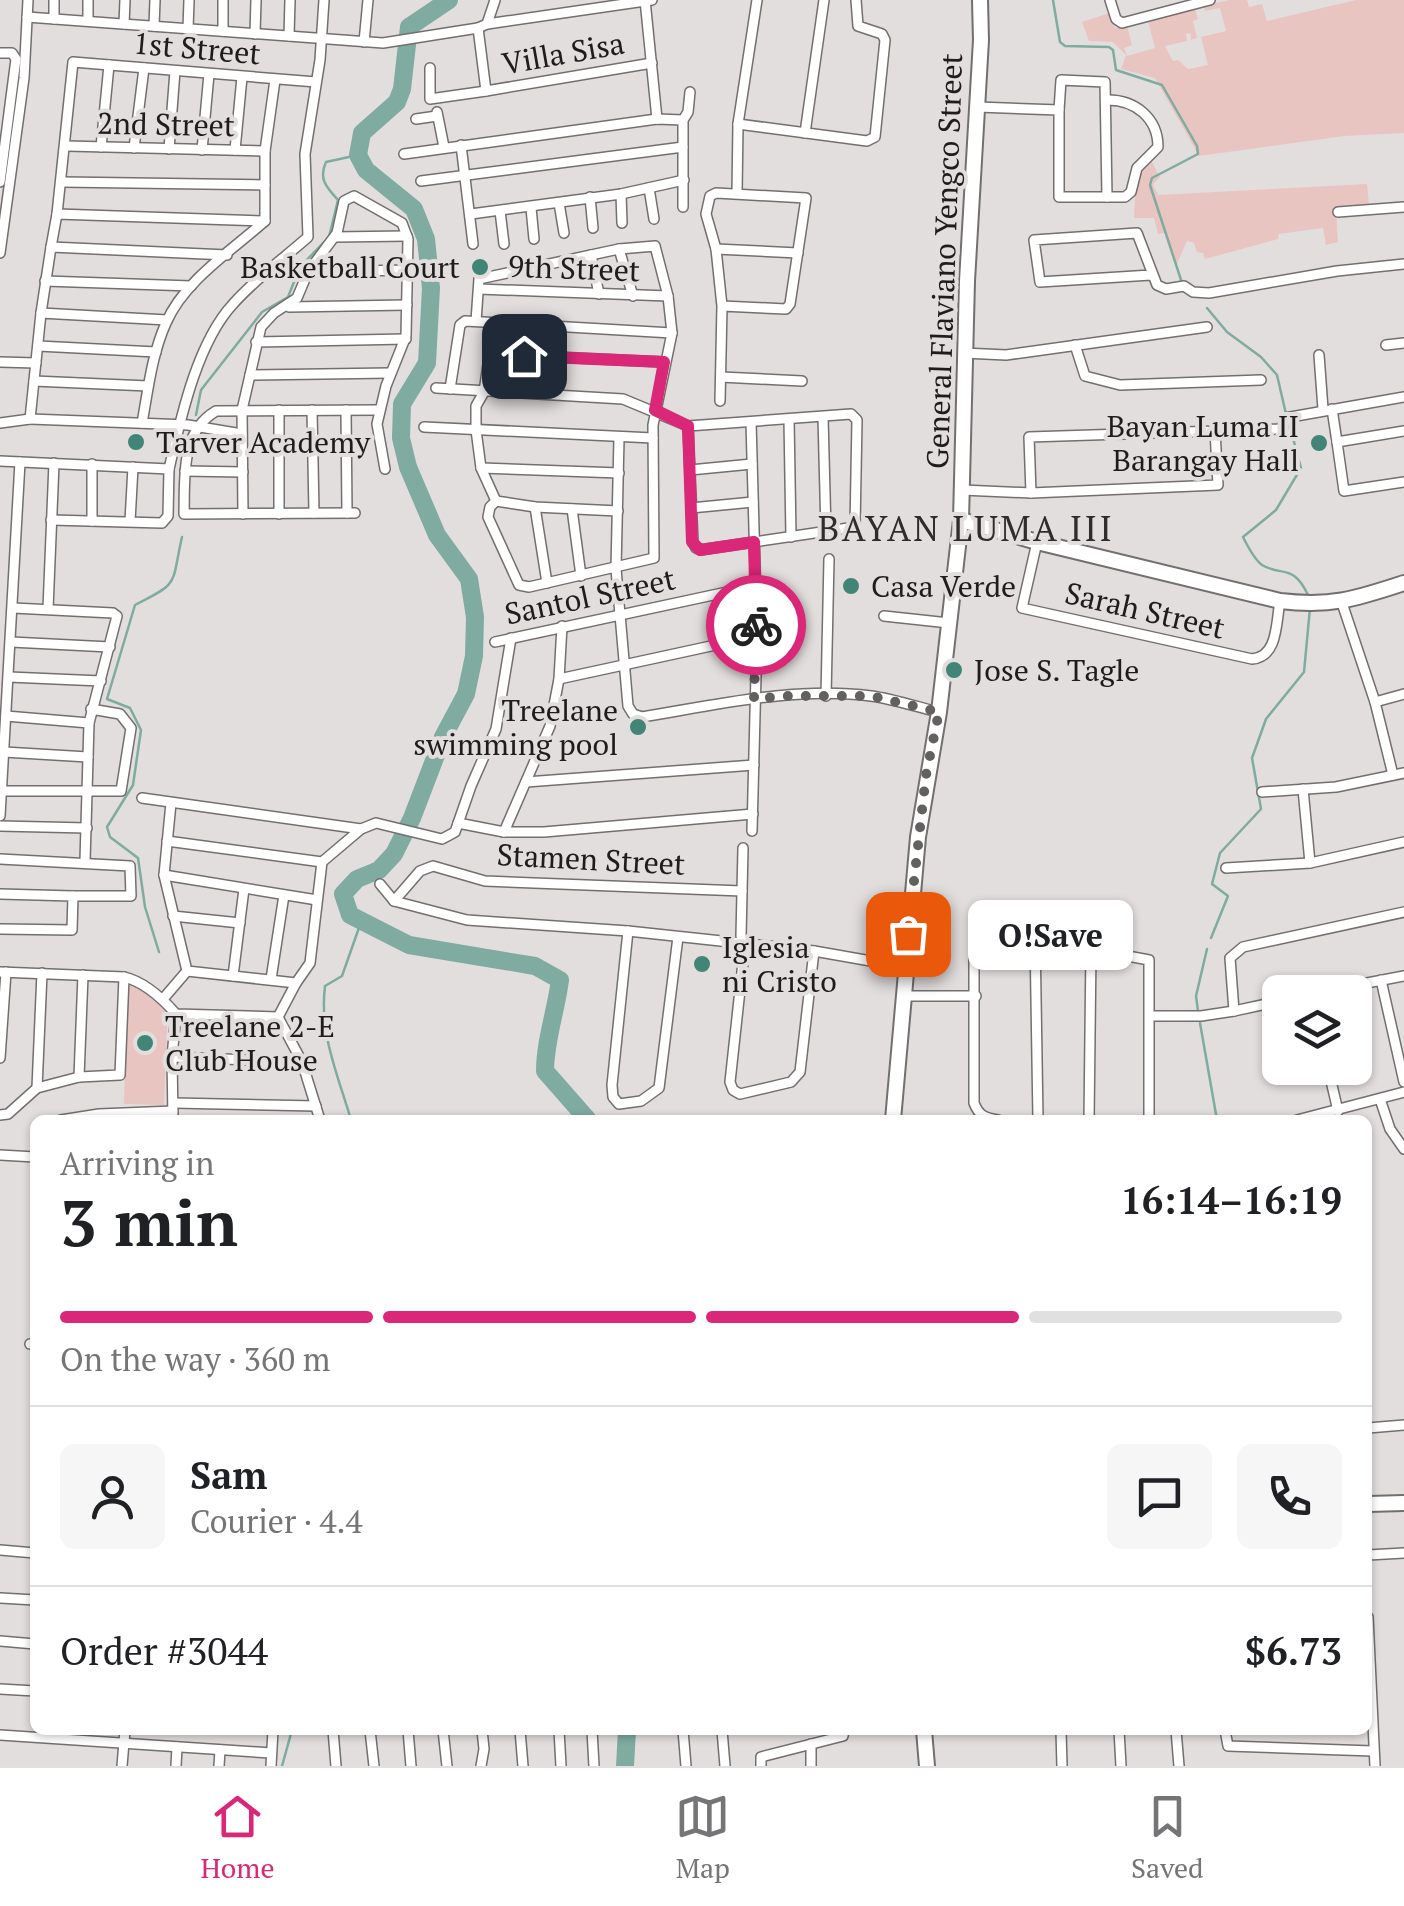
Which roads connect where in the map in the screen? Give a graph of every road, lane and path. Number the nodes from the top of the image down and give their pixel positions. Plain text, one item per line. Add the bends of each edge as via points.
1 (28, 0) edge
2 (54, 0) edge
3 (88, 0) edge
4 (125, 0) edge
5 (155, 0) edge
6 (189, 0) edge
7 (223, 0) edge
8 (256, 0) edge
9 (290, 0) edge
10 (324, 0) edge
11 (368, 0) edge
12 (495, 0) edge
13 (648, 0) edge
14 (758, 0) edge
15 (824, 0) edge
16 (856, 0) edge
17 (980, 0) edge
18 (1110, 0) edge
19 (1210, 0) edge
20 (27, 17) junction
21 (54, 19) junction
22 (88, 21) junction
23 (124, 24) junction
24 (154, 26) junction
25 (483, 26) junction
26 (188, 29) junction
27 (223, 31) junction
28 (254, 34) junction
29 (289, 36) junction
30 (322, 38) junction
31 (364, 42) junction
32 (0, 54) edge
33 (652, 63) junction
34 (110, 65) junction
35 (144, 68) junction
36 (430, 68) dead end
37 (175, 71) junction
38 (209, 74) junction
39 (242, 77) junction
40 (275, 80) junction
41 (316, 82) junction
42 (486, 91) junction
43 (690, 92) dead end
44 (1108, 100) junction
45 (978, 107) junction
46 (1059, 110) junction
47 (416, 119) dead end
48 (657, 119) junction
49 (683, 120) junction
50 (738, 124) junction
51 (804, 133) junction
52 (461, 145) junction
53 (67, 146) junction
54 (100, 147) junction
55 (444, 147) junction
56 (683, 147) junction
57 (134, 148) junction
58 (170, 149) junction
59 (202, 150) junction
60 (235, 150) junction
61 (265, 151) junction
62 (404, 154) dead end
63 (464, 174) junction
64 (684, 180) junction
65 (421, 181) dead end
66 (0, 182) edge
67 (62, 182) junction
68 (265, 185) junction
69 (650, 188) junction
70 (621, 194) junction
71 (737, 194) junction
72 (590, 197) junction
73 (1107, 197) junction
74 (558, 202) junction
75 (683, 207) dead end
76 (1404, 207) edge
77 (531, 208) junction
78 (500, 211) junction
79 (1338, 212) dead end
80 (57, 214) junction
81 (471, 214) junction
82 (654, 219) dead end
83 (264, 221) junction
84 (622, 222) dead end
85 (594, 228) dead end
86 (564, 232) dead end
87 (408, 236) junction
88 (335, 237) junction
89 (534, 239) dead end
90 (473, 244) dead end
91 (504, 244) dead end
92 (51, 247) junction
93 (619, 248) junction
94 (716, 250) junction
95 (0, 253) edge
96 (798, 253) junction
97 (226, 255) junction
98 (591, 255) junction
99 (1404, 264) edge
100 (407, 270) junction
101 (308, 272) junction
102 (508, 273) junction
103 (1150, 274) junction
104 (45, 281) junction
105 (191, 286) junction
106 (479, 289) junction
107 (506, 290) junction
108 (599, 294) junction
109 (633, 296) junction
110 (668, 296) junction
111 (407, 305) junction
112 (722, 306) junction
113 (286, 307) junction
114 (41, 313) junction
115 (167, 320) junction
116 (476, 322) junction
117 (494, 323) junction
118 (1206, 327) dead end
119 (672, 333) junction
120 (406, 339) junction
121 (256, 342) junction
122 (1404, 343) edge
123 (1075, 345) junction
124 (38, 346) junction
125 (1386, 346) dead end
126 (156, 352) junction
127 (964, 353) junction
128 (490, 354) junction
129 (1318, 355) dead end
130 (0, 362) edge
131 (664, 362) junction
132 (36, 363) junction
133 (390, 373) junction
134 (250, 376) junction
135 (721, 377) junction
136 (1261, 380) dead end
137 (34, 381) junction
138 (802, 381) dead end
139 (148, 386) junction
140 (436, 388) dead end
141 (450, 389) junction
142 (484, 392) junction
143 (1404, 396) edge
144 (720, 401) dead end
145 (1327, 409) junction
146 (242, 410) junction
147 (278, 410) junction
148 (312, 410) junction
149 (346, 410) junction
150 (378, 410) junction
151 (655, 410) junction
152 (823, 417) junction
153 (30, 419) junction
154 (789, 420) junction
155 (751, 422) junction
156 (142, 423) junction
157 (179, 424) junction
158 (2, 426) edge
159 (424, 426) dead end
160 (688, 426) junction
161 (198, 427) junction
162 (476, 430) junction
163 (1404, 430) edge
164 (1215, 431) junction
165 (242, 434) junction
166 (619, 438) junction
167 (652, 438) junction
168 (1337, 442) junction
169 (0, 461) edge
170 (20, 462) junction
171 (54, 463) junction
172 (92, 464) junction
173 (752, 464) junction
174 (133, 466) junction
175 (169, 468) junction
176 (385, 468) dead end
177 (481, 468) junction
178 (185, 470) junction
179 (690, 470) junction
180 (242, 472) junction
181 (618, 474) junction
182 (1404, 482) edge
183 (962, 490) junction
184 (1031, 494) junction
185 (496, 501) junction
186 (753, 502) junction
187 (535, 507) junction
188 (691, 508) junction
189 (572, 509) junction
190 (618, 511) junction
191 (314, 513) junction
192 (243, 514) junction
193 (279, 514) junction
194 (52, 520) junction
195 (92, 520) junction
196 (960, 520) junction
197 (130, 521) junction
198 (826, 532) junction
199 (791, 537) junction
200 (754, 542) junction
201 (1037, 542) junction
202 (830, 560) dead end
203 (616, 569) junction
204 (580, 576) junction
205 (1404, 583) edge
206 (547, 584) junction
207 (755, 586) junction
208 (1280, 601) junction
209 (1342, 603) junction
210 (12, 608) junction
211 (48, 609) junction
212 (621, 612) junction
213 (884, 616) dead end
214 (949, 622) junction
215 (562, 626) junction
216 (756, 636) junction
217 (511, 638) junction
218 (11, 642) junction
219 (495, 642) dead end
220 (110, 647) junction
221 (625, 666) junction
222 (8, 677) junction
223 (558, 679) junction
224 (100, 681) junction
225 (1404, 694) edge
226 (826, 696) junction
227 (754, 699) junction
228 (1374, 702) junction
229 (91, 709) junction
230 (939, 712) junction
231 (6, 716) junction
232 (89, 724) junction
233 (4, 752) junction
234 (88, 757) junction
235 (754, 765) junction
236 (1399, 774) edge
237 (526, 782) junction
238 (1303, 789) junction
239 (0, 791) edge
240 (1262, 792) dead end
241 (86, 793) junction
242 (142, 798) dead end
243 (171, 803) junction
244 (753, 814) junction
245 (0, 816) edge
246 (458, 823) junction
247 (0, 826) edge
248 (87, 828) junction
249 (361, 829) junction
250 (752, 831) dead end
251 (504, 832) junction
252 (167, 841) junction
253 (1404, 842) edge
254 (743, 848) dead end
255 (0, 859) edge
256 (85, 861) junction
257 (322, 862) junction
258 (1310, 863) junction
259 (1226, 868) dead end
260 (164, 875) junction
261 (380, 884) dead end
262 (244, 889) junction
263 (742, 891) junction
264 (0, 894) edge
265 (284, 895) junction
266 (73, 896) junction
267 (317, 900) junction
268 (394, 902) junction
269 (1404, 912) edge
270 (173, 916) junction
271 (240, 923) junction
272 (0, 930) edge
273 (628, 930) junction
274 (678, 937) junction
275 (1034, 937) junction
276 (745, 944) junction
277 (1091, 949) junction
278 (814, 951) junction
279 (905, 967) junction
280 (188, 971) junction
281 (3, 972) edge
282 (42, 973) junction
283 (83, 975) junction
284 (233, 976) junction
285 (1404, 976) edge
286 (124, 977) junction
287 (271, 979) junction
288 (1381, 980) junction
289 (1372, 982) edge
290 (296, 983) junction
291 (905, 996) junction
292 (976, 996) junction
293 (163, 999) junction
294 (1262, 1005) edge
295 (1234, 1011) junction
296 (176, 1014) junction
297 (1150, 1016) junction
298 (278, 1017) junction
299 (0, 1058) edge
300 (172, 1058) junction
301 (302, 1062) junction
302 (79, 1077) junction
303 (1404, 1082) edge
304 (1332, 1085) edge
305 (36, 1088) junction
306 (1404, 1092) edge
307 (1380, 1099) junction
308 (316, 1106) junction
309 (1338, 1111) junction
310 (173, 1112) edge
311 (0, 1114) edge
312 (92, 1115) edge
313 (319, 1115) edge
314 (893, 1115) edge
315 (985, 1115) edge
316 (1038, 1115) edge
317 (1089, 1115) edge
318 (1150, 1115) edge
319 (1320, 1115) edge
320 (1404, 1149) edge
321 (0, 1155) edge
322 (30, 1156) edge
323 (1404, 1425) edge
324 (1372, 1428) edge
325 (1404, 1503) edge
326 (1372, 1504) edge
327 (0, 1550) edge
328 (30, 1553) edge
329 (1404, 1553) edge
330 (1372, 1555) edge
331 (0, 1598) edge
332 (30, 1600) edge
333 (0, 1641) edge
334 (30, 1644) edge
335 (0, 1689) edge
336 (30, 1691) edge
337 (125, 1735) edge
338 (273, 1735) edge
339 (333, 1735) edge
340 (371, 1735) edge
341 (408, 1735) edge
342 (444, 1735) edge
343 (483, 1735) edge
344 (520, 1735) edge
345 (559, 1735) edge
346 (592, 1735) edge
347 (683, 1735) edge
348 (722, 1735) edge
349 (843, 1735) edge
350 (924, 1735) edge
351 (1061, 1735) edge
352 (1119, 1735) edge
353 (1176, 1735) edge
354 (1226, 1735) edge
355 (1372, 1735) edge
356 (0, 1736) edge
357 (124, 1744) junction
358 (811, 1744) junction
359 (177, 1747) junction
360 (220, 1750) junction
361 (1373, 1751) junction
362 (271, 1753) junction
363 (122, 1766) edge
364 (176, 1766) edge
365 (219, 1766) edge
366 (270, 1766) edge
367 (336, 1766) edge
368 (374, 1766) edge
369 (411, 1766) edge
370 (447, 1766) edge
371 (481, 1766) edge
372 (523, 1766) edge
373 (561, 1766) edge
374 (594, 1766) edge
375 (686, 1766) edge
376 (725, 1766) edge
377 (761, 1766) edge
378 (811, 1766) edge
379 (927, 1766) edge
380 (1062, 1766) edge
381 (1121, 1766) edge
382 (1179, 1766) edge
383 (1375, 1766) edge

1 - 20 street
2 - 21 street
3 - 22 street
4 - 23 street
5 - 24 street
6 - 26 street
7 - 27 street
8 - 28 street
9 - 29 street
10 - 30 street
11 - 31 street
12 - 25 street
13 - 25 street
13 - 33 street
14 - 50 street
15 - 51 street
16 - 51 street via 858,26 886,40 875,137
17 - 45 main road, General Flaviano Yengco Street
18 - 19 street via 1119,22
20 - 21 street
20 - 95 street
21 - 22 street
22 - 23 street
23 - 24 street
24 - 26 street
25 - 31 street
25 - 42 street, Villa Sisa
26 - 27 street
27 - 28 street
28 - 29 street
29 - 30 street
30 - 31 street
30 - 41 street
32 - 66 street via 15,55
33 - 42 street, Villa Sisa
33 - 48 street
34 - 35 street, 1st Street
34 - 53 street, 1st Street via 73,62
34 - 54 street
35 - 37 street, 1st Street
35 - 57 street
36 - 42 street via 430,100
37 - 38 street, 1st Street
37 - 58 street
38 - 39 street, 1st Street
38 - 59 street
39 - 40 street, 1st Street
39 - 60 street
40 - 41 street, 1st Street
40 - 61 street
41 - 157 street via 304,154 308,236 231,306 204,351
43 - 49 street
44 - 46 street via 1105,82 1061,80
44 - 73 street
44 - 73 street via 1141,110 1158,144 1137,168 1128,195
45 - 46 street
45 - 127 main road, General Flaviano Yengco Street
46 - 73 street via 1059,197
47 - 55 street via 437,114
48 - 49 street
48 - 52 street
49 - 56 street
50 - 51 street
50 - 71 street
52 - 55 street
52 - 63 street
53 - 54 street, 2nd Street
53 - 67 street
54 - 57 street, 2nd Street
55 - 62 street
56 - 63 street
56 - 64 street
57 - 58 street, 2nd Street
58 - 59 street, 2nd Street
59 - 60 street, 2nd Street
60 - 61 street, 2nd Street
61 - 68 street
63 - 65 street
63 - 81 street
64 - 69 street
64 - 75 street
67 - 68 street
67 - 80 street
68 - 83 street
69 - 70 street
69 - 82 street
70 - 72 street
70 - 84 street
71 - 94 street via 710,196 706,214
71 - 96 street via 806,198
72 - 74 street
72 - 85 street
74 - 77 street
74 - 86 street
76 - 79 street
77 - 78 street
77 - 89 street
78 - 81 street
78 - 91 street
80 - 83 street
80 - 92 street
81 - 90 street
83 - 97 street
87 - 88 street
87 - 88 street via 402,224 354,196 344,201
87 - 100 street
88 - 101 street
92 - 97 street
92 - 104 street
93 - 98 street
93 - 109 street
93 - 110 street via 654,244
94 - 96 street
94 - 112 street
96 - 112 street via 786,309
97 - 105 street
98 - 102 street
98 - 108 street
99 - 103 street via 1209,293 1160,288
100 - 101 street
100 - 111 street
101 - 113 street via 298,298
102 - 106 street via 479,279
102 - 107 street
103 - 103 street via 1138,233 1034,240 1040,282
104 - 105 street
104 - 114 street
105 - 115 street
106 - 107 street, 9th Street
106 - 116 street
107 - 108 street, 9th Street
108 - 109 street, 9th Street
109 - 110 street, 9th Street
110 - 119 street
111 - 113 street
111 - 120 street
112 - 135 street
113 - 121 street via 266,320
114 - 115 street
114 - 124 street
115 - 126 street
116 - 117 street
116 - 141 street via 460,325
117 - 119 street
117 - 128 street
118 - 123 street
119 - 131 street
120 - 121 street
120 - 133 street
121 - 134 street
122 - 125 street
123 - 127 street
123 - 136 street via 1085,376 1120,386
124 - 126 street
124 - 132 street
126 - 139 street
127 - 183 main road, General Flaviano Yengco Street
128 - 131 street
128 - 142 street
129 - 145 street
130 - 132 street
131 - 151 street
132 - 137 street
133 - 134 street
133 - 150 street
134 - 146 street
135 - 138 street
135 - 144 street
137 - 139 street
137 - 153 street
139 - 156 street
140 - 141 street
141 - 142 street
142 - 151 street via 623,399
142 - 162 street
143 - 145 street
145 - 164 street via 1285,418 1279,429
145 - 168 street
146 - 147 street
146 - 161 street via 216,411
146 - 165 street
147 - 148 street
147 - 193 street
148 - 149 street
148 - 191 street
149 - 150 street
149 - 191 street via 351,513
150 - 176 street
151 - 160 street
151 - 167 street
152 - 154 street
152 - 198 street
152 - 198 street via 851,414 858,420 856,523
153 - 156 street
153 - 158 street
154 - 155 street
154 - 199 street
155 - 160 street
155 - 173 street
156 - 157 street
157 - 161 street
157 - 175 street
159 - 162 street
160 - 179 street
161 - 165 street
161 - 178 street
162 - 166 street
162 - 177 street
163 - 168 street
164 - 184 street via 1218,485
164 - 184 street via 1029,437
165 - 180 street
166 - 167 street
166 - 181 street
167 - 203 street via 656,554
168 - 182 street via 1344,491
169 - 170 street
170 - 171 street
170 - 210 street
171 - 172 street
171 - 194 street
172 - 174 street
172 - 195 street
173 - 179 street
173 - 186 street
174 - 175 street
174 - 197 street
175 - 197 street via 166,520
177 - 181 street
177 - 185 street
178 - 180 street
178 - 192 street via 184,514
179 - 188 street
180 - 192 street
181 - 190 street
183 - 184 street
183 - 196 main road, General Flaviano Yengco Street
185 - 187 street
185 - 206 street via 488,517 514,578 528,587
186 - 188 street
186 - 200 street
187 - 189 street
187 - 206 street
188 - 200 street via 696,548
189 - 190 street
189 - 204 street
190 - 203 street
191 - 193 street
192 - 193 street
194 - 195 street
194 - 211 street
195 - 197 street
196 - 201 main road
196 - 214 main road, General Flaviano Yengco Street
198 - 199 street
199 - 200 street
200 - 207 street
201 - 208 main road
201 - 208 street, Sarah Street via 1022,608 1252,659 1270,651
202 - 226 street
203 - 204 street
203 - 212 street
204 - 206 street
205 - 209 main road
207 - 212 street, Santol Street
207 - 216 street
208 - 209 main road
209 - 228 street
210 - 211 street
210 - 218 street
211 - 220 street via 113,613
212 - 215 street, Santol Street
212 - 221 street
213 - 214 street
214 - 230 main road, General Flaviano Yengco Street
215 - 217 street, Santol Street
215 - 223 street
216 - 221 street
216 - 227 street
217 - 219 street, Santol Street
217 - 246 street via 496,729
218 - 220 street
218 - 222 street
220 - 224 street
221 - 223 street
221 - 227 street via 628,706 636,716
222 - 224 street
222 - 231 street
223 - 237 street via 550,726
224 - 229 street
225 - 228 street
226 - 227 street
226 - 230 street via 871,696
227 - 235 street
228 - 236 street
229 - 232 street
229 - 241 street via 120,714 132,728 123,788
230 - 279 main road, General Flaviano Yengco Street
231 - 232 street
231 - 233 street
232 - 234 street
233 - 234 street
233 - 239 street
234 - 241 street
235 - 237 street
235 - 244 street
236 - 238 street
237 - 251 street
238 - 240 street
238 - 258 street
239 - 241 street
239 - 245 street
241 - 248 street
242 - 243 street
243 - 249 street
243 - 252 street
244 - 250 street
244 - 251 street
246 - 249 street via 442,839 388,824
246 - 251 street
247 - 248 street
248 - 256 street
249 - 257 street
252 - 257 street
252 - 260 street
253 - 258 street
254 - 263 street
255 - 256 street
256 - 266 street via 127,864 133,894
257 - 267 street
258 - 259 street
260 - 262 street
260 - 270 street
261 - 268 street
262 - 265 street
262 - 271 street
263 - 268 street, Stamen Street via 485,880 433,866
263 - 276 street
264 - 266 street
265 - 267 street
265 - 287 street
266 - 272 street via 72,930
267 - 290 street via 310,962
268 - 273 street via 467,920
269 - 295 street via 1243,947 1230,958
270 - 271 street
270 - 280 street
271 - 284 street
273 - 274 street
273 - 274 street via 613,1097 619,1104 659,1088
274 - 276 street
275 - 277 street
275 - 292 street via 978,931
275 - 316 street
276 - 278 street
276 - 278 street via 730,1082 740,1094 790,1082 800,1072
277 - 297 street via 1149,960
277 - 317 street
278 - 279 street
279 - 291 main road, General Flaviano Yengco Street
280 - 284 street
280 - 293 street
281 - 282 street
281 - 299 street
282 - 283 street
282 - 305 street
283 - 286 street
283 - 302 street
284 - 287 street
285 - 288 street
286 - 293 street
286 - 302 street via 122,1072
287 - 290 street
288 - 289 street
288 - 303 street
290 - 298 street
291 - 292 street
291 - 314 main road, General Flaviano Yengco Street
292 - 315 street via 974,1103
293 - 296 street
294 - 295 street
295 - 297 street
296 - 298 street
296 - 300 street
297 - 318 street
298 - 301 street
300 - 301 street
300 - 310 street
301 - 308 street
302 - 305 street
304 - 309 street
305 - 311 street
306 - 307 street
307 - 309 street
307 - 320 street
308 - 310 street
308 - 313 street
309 - 319 street
310 - 312 street
321 - 322 street
323 - 324 street
325 - 326 main road
327 - 328 street
329 - 330 street
331 - 332 street
333 - 334 street
335 - 336 street
337 - 357 street
338 - 362 street
339 - 367 street
340 - 368 street
341 - 369 street
342 - 370 street
343 - 371 street
344 - 372 street
345 - 373 street
346 - 374 street
347 - 375 street
348 - 376 street
349 - 358 street
350 - 379 main road
351 - 380 street
352 - 381 street
353 - 382 street
354 - 361 street via 1228,1746
355 - 361 street
356 - 357 street
357 - 359 street
357 - 363 street
358 - 377 street via 761,1757
358 - 378 street
359 - 360 street
359 - 364 street
360 - 362 street
360 - 365 street
361 - 383 street
362 - 366 street

